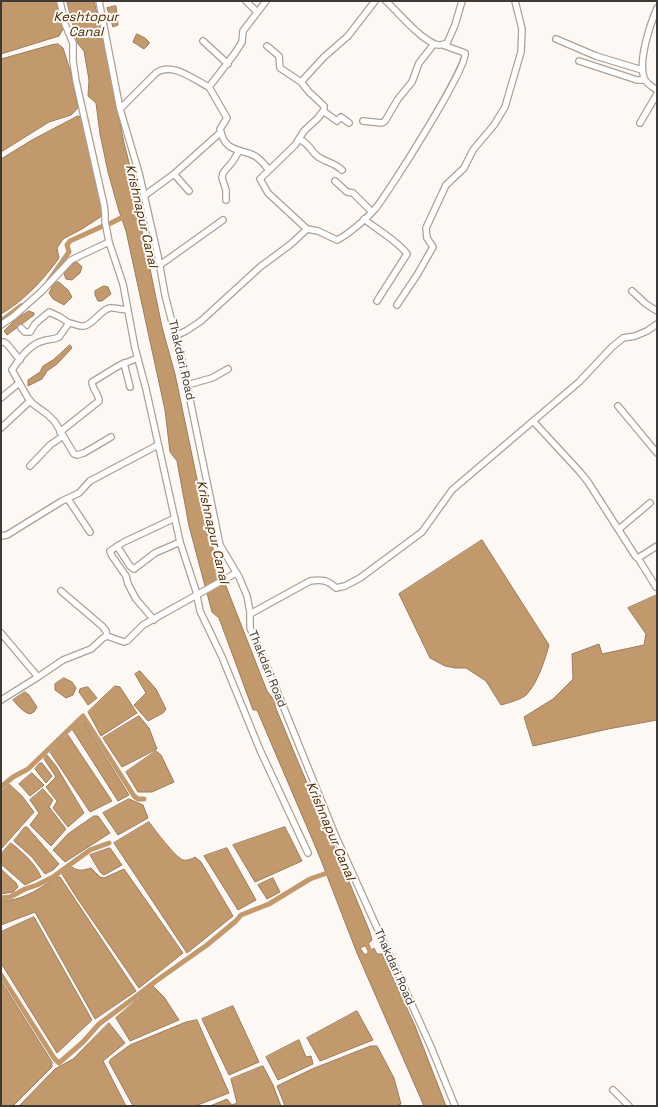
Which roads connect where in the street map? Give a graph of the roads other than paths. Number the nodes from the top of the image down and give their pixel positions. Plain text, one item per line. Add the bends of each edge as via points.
1 (60, 1) edge
2 (99, 1) edge
3 (246, 1) edge
4 (266, 1) edge
5 (375, 1) edge
6 (386, 1) edge
7 (462, 1) edge
8 (515, 1) edge
9 (657, 8) edge
10 (257, 12) junction
11 (556, 39) dead end
12 (203, 41) dead end
13 (434, 44) junction
14 (443, 45) junction
15 (267, 46) dead end
16 (580, 61) dead end
17 (228, 64) junction
18 (642, 70) junction
19 (644, 80) junction
20 (301, 82) junction
21 (209, 88) junction
22 (657, 90) edge
23 (657, 94) edge
24 (120, 109) junction
25 (323, 111) junction
26 (362, 121) dead end
27 (349, 123) dead end
28 (640, 123) dead end
29 (221, 132) junction
30 (299, 139) junction
31 (239, 151) junction
32 (269, 170) junction
33 (342, 170) dead end
34 (174, 174) junction
35 (336, 181) dead end
36 (189, 191) dead end
37 (144, 196) junction
38 (226, 200) dead end
39 (372, 212) junction
40 (364, 219) junction
41 (223, 220) dead end
42 (307, 229) junction
43 (109, 242) junction
44 (160, 265) junction
45 (632, 291) dead end
46 (377, 301) dead end
47 (396, 305) dead end
48 (128, 309) junction
49 (657, 311) edge
50 (69, 323) junction
51 (657, 324) edge
52 (1, 325) edge
53 (21, 328) dead end
54 (175, 336) junction
55 (1, 342) edge
56 (138, 358) junction
57 (20, 360) junction
58 (124, 363) junction
59 (228, 369) dead end
60 (19, 383) junction
61 (187, 384) junction
62 (130, 387) dead end
63 (1, 398) edge
64 (30, 401) junction
65 (618, 406) dead end
66 (533, 421) junction
67 (1, 428) edge
68 (62, 434) junction
69 (111, 437) dead end
70 (158, 445) junction
71 (657, 453) edge
72 (30, 466) dead end
73 (68, 499) junction
74 (650, 503) dead end
75 (175, 518) junction
76 (619, 529) junction
77 (90, 532) dead end
78 (1, 536) edge
79 (180, 542) junction
80 (117, 546) junction
81 (657, 546) edge
82 (638, 558) junction
83 (236, 573) junction
84 (656, 587) dead end
85 (61, 591) dead end
86 (200, 594) junction
87 (250, 614) junction
88 (154, 620) junction
89 (1, 633) edge
90 (107, 636) junction
91 (38, 677) junction
92 (1, 700) edge
93 (308, 853) dead end
94 (613, 1090) dead end
95 (455, 1106) edge
96 (629, 1106) edge

1 - 43 street via 65,24 73,43 74,68 104,205 104,221
2 - 24 street, Thakdari Road
3 - 10 street
4 - 10 street
5 - 20 street via 348,36
6 - 13 street via 422,36
7 - 14 street via 455,26 447,43
8 - 47 street via 522,29 521,52 505,107 473,150 464,168 446,185 426,228 427,238 433,247
9 - 18 street via 646,36
10 - 17 street via 243,30 241,44
11 - 18 street via 596,56
12 - 17 street
13 - 14 street
13 - 26 street via 419,63 412,82 385,121
14 - 39 street via 465,53 461,68 444,100
15 - 20 street via 279,56 280,68
16 - 19 street
17 - 21 street
18 - 19 street
19 - 22 street
20 - 25 street via 324,106
21 - 24 street via 176,70 161,70
21 - 29 street via 227,118 220,127
23 - 28 street
24 - 37 street, Thakdari Road
25 - 27 street via 337,121 341,117
25 - 30 street
29 - 31 street via 230,147
29 - 34 street
30 - 32 street
30 - 33 street via 310,146 318,156 336,164
31 - 32 street via 260,159
31 - 38 street via 223,173
32 - 42 street via 260,179 268,193
34 - 36 street
34 - 37 street
35 - 39 street
37 - 44 street, Thakdari Road
39 - 40 street
40 - 42 street via 337,240
40 - 46 street via 407,254
41 - 44 street
42 - 54 street via 201,321
43 - 48 street via 120,273
43 - 52 street via 71,260 42,291
44 - 54 street, Thakdari Road
45 - 49 street
48 - 50 street via 108,308 84,326
48 - 56 street
50 - 53 street via 49,312 30,332
50 - 57 street via 59,337 38,342
51 - 66 street via 648,331 622,338 579,382
54 - 61 street, Thakdari Road
55 - 57 street via 7,344
56 - 58 street
56 - 70 street
57 - 60 street via 12,370
58 - 62 street
58 - 68 street via 92,382 99,401
59 - 61 street via 212,378
60 - 63 street
60 - 64 street
61 - 83 street, Thakdari Road via 220,545
64 - 67 street
64 - 68 street via 55,422
65 - 71 street
66 - 76 street via 580,472
66 - 87 street via 452,490 422,532 360,578 336,588 327,581 310,581
68 - 69 street via 77,455
68 - 72 street
70 - 73 street via 90,481 79,493
70 - 75 street
73 - 77 street
73 - 78 street via 7,535
74 - 76 street
75 - 79 street
75 - 80 street
76 - 82 street
79 - 80 street via 155,553 134,569
79 - 86 street
80 - 88 street via 110,550 112,556 126,576 136,599
81 - 82 street
82 - 84 street
83 - 86 street
83 - 87 street, Thakdari Road via 247,596
85 - 90 street via 102,626
86 - 88 street
86 - 93 street via 200,611
87 - 95 street, Thakdari Road via 250,628 336,837
88 - 90 street via 143,625 127,641
89 - 91 street
90 - 91 street via 91,649 62,660
91 - 92 street
94 - 96 street

